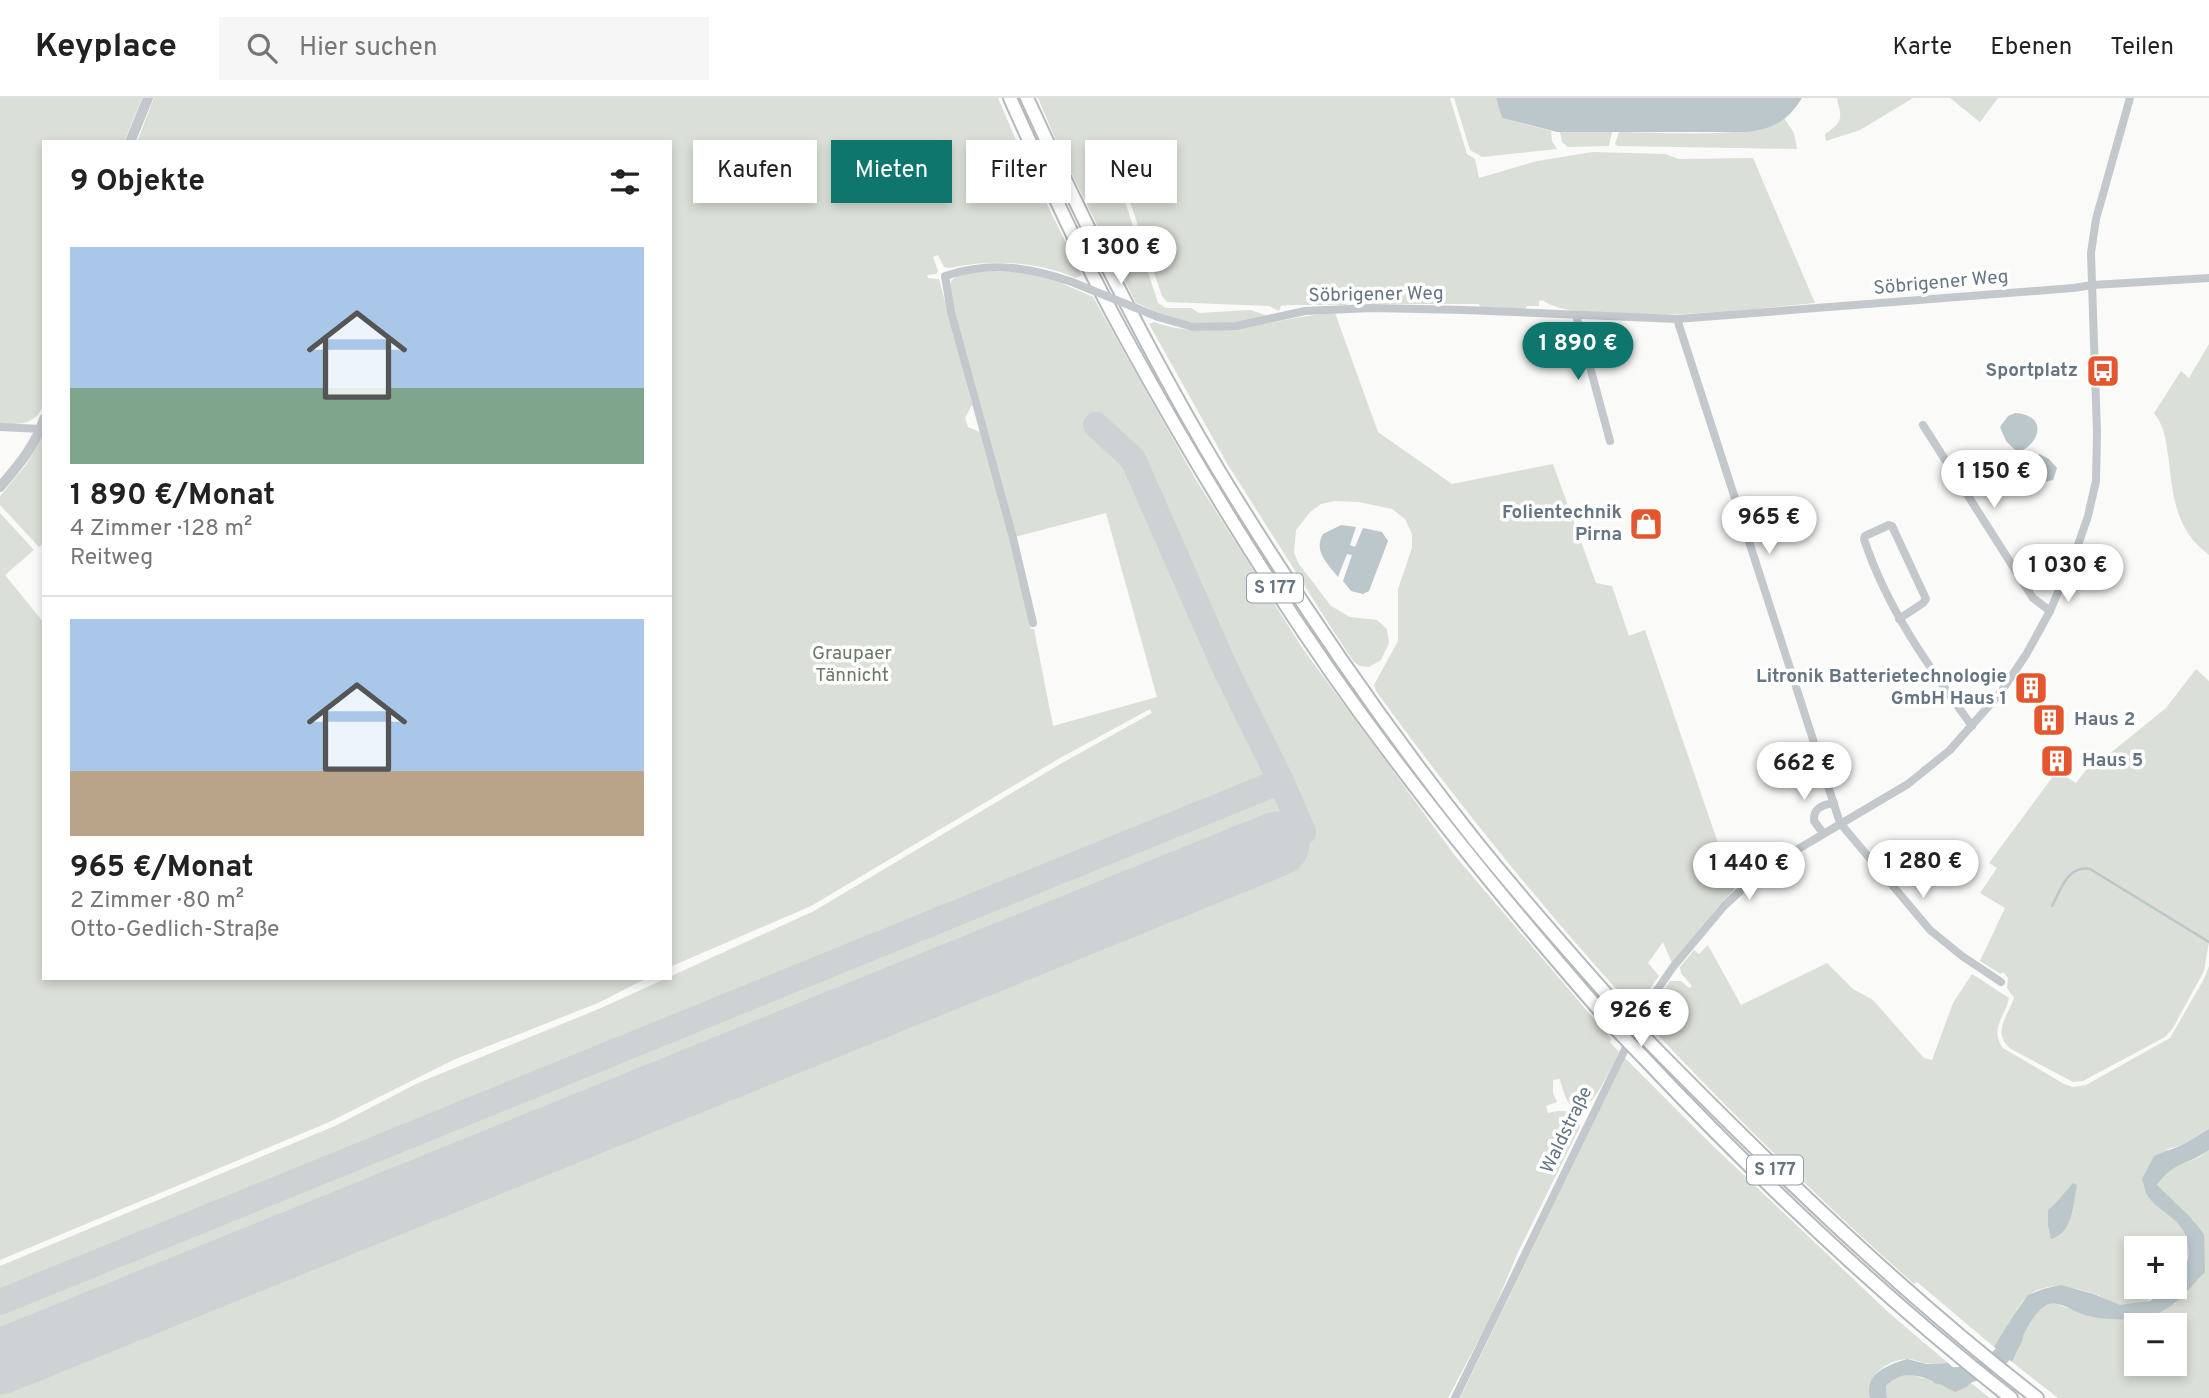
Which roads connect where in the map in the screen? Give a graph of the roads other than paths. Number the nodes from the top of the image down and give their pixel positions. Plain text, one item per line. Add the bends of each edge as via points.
1 (148, 98) edge
2 (1010, 98) edge
3 (1027, 98) edge
4 (2130, 98) edge
5 (131, 140) edge
6 (2209, 278) edge
7 (2093, 285) junction
8 (1576, 315) junction
9 (1677, 318) junction
10 (42, 424) edge
11 (1923, 425) dead end
12 (0, 427) edge
13 (1610, 441) dead end
14 (0, 487) edge
15 (2050, 611) junction
16 (1899, 619) junction
17 (1033, 623) dead end
18 (1972, 726) junction
19 (1834, 803) junction
20 (1840, 823) junction
21 (1823, 833) junction
22 (2001, 982) dead end
23 (1455, 1398) edge
24 (2011, 1398) edge
25 (2036, 1398) edge

1 - 5 street
2 - 24 highway, S 177, bridge via 1123,334 1207,480 1292,614 1466,853 1616,1029 1754,1171 1896,1303
3 - 25 highway, S 177, bridge via 1138,326 1219,470 1309,611 1477,843 1649,1042 1765,1160 1908,1291
4 - 7 street, Waldstraße via 2092,240
6 - 7 street, Söbrigener Weg
7 - 9 street, Söbrigener Weg
7 - 15 street, Waldstraße via 2096,481 2078,545
8 - 9 street, Söbrigener Weg
8 - 13 street
8 - 17 street, Söbrigener Weg, bridge via 1334,309 1255,324 1193,327 1025,268 972,269 945,276
9 - 19 street
10 - 12 street
10 - 14 street via 21,463
11 - 15 street via 2033,598
15 - 18 street, Waldstraße via 2013,673
16 - 16 street via 1864,539 1889,525 1926,599
16 - 18 street
18 - 20 street, Waldstraße via 1908,784
19 - 20 street
19 - 21 street via 1822,805 1815,813 1814,821
20 - 21 street, Waldstraße
20 - 22 street via 1930,930
21 - 23 street, Waldstraße via 1737,893 1653,996

